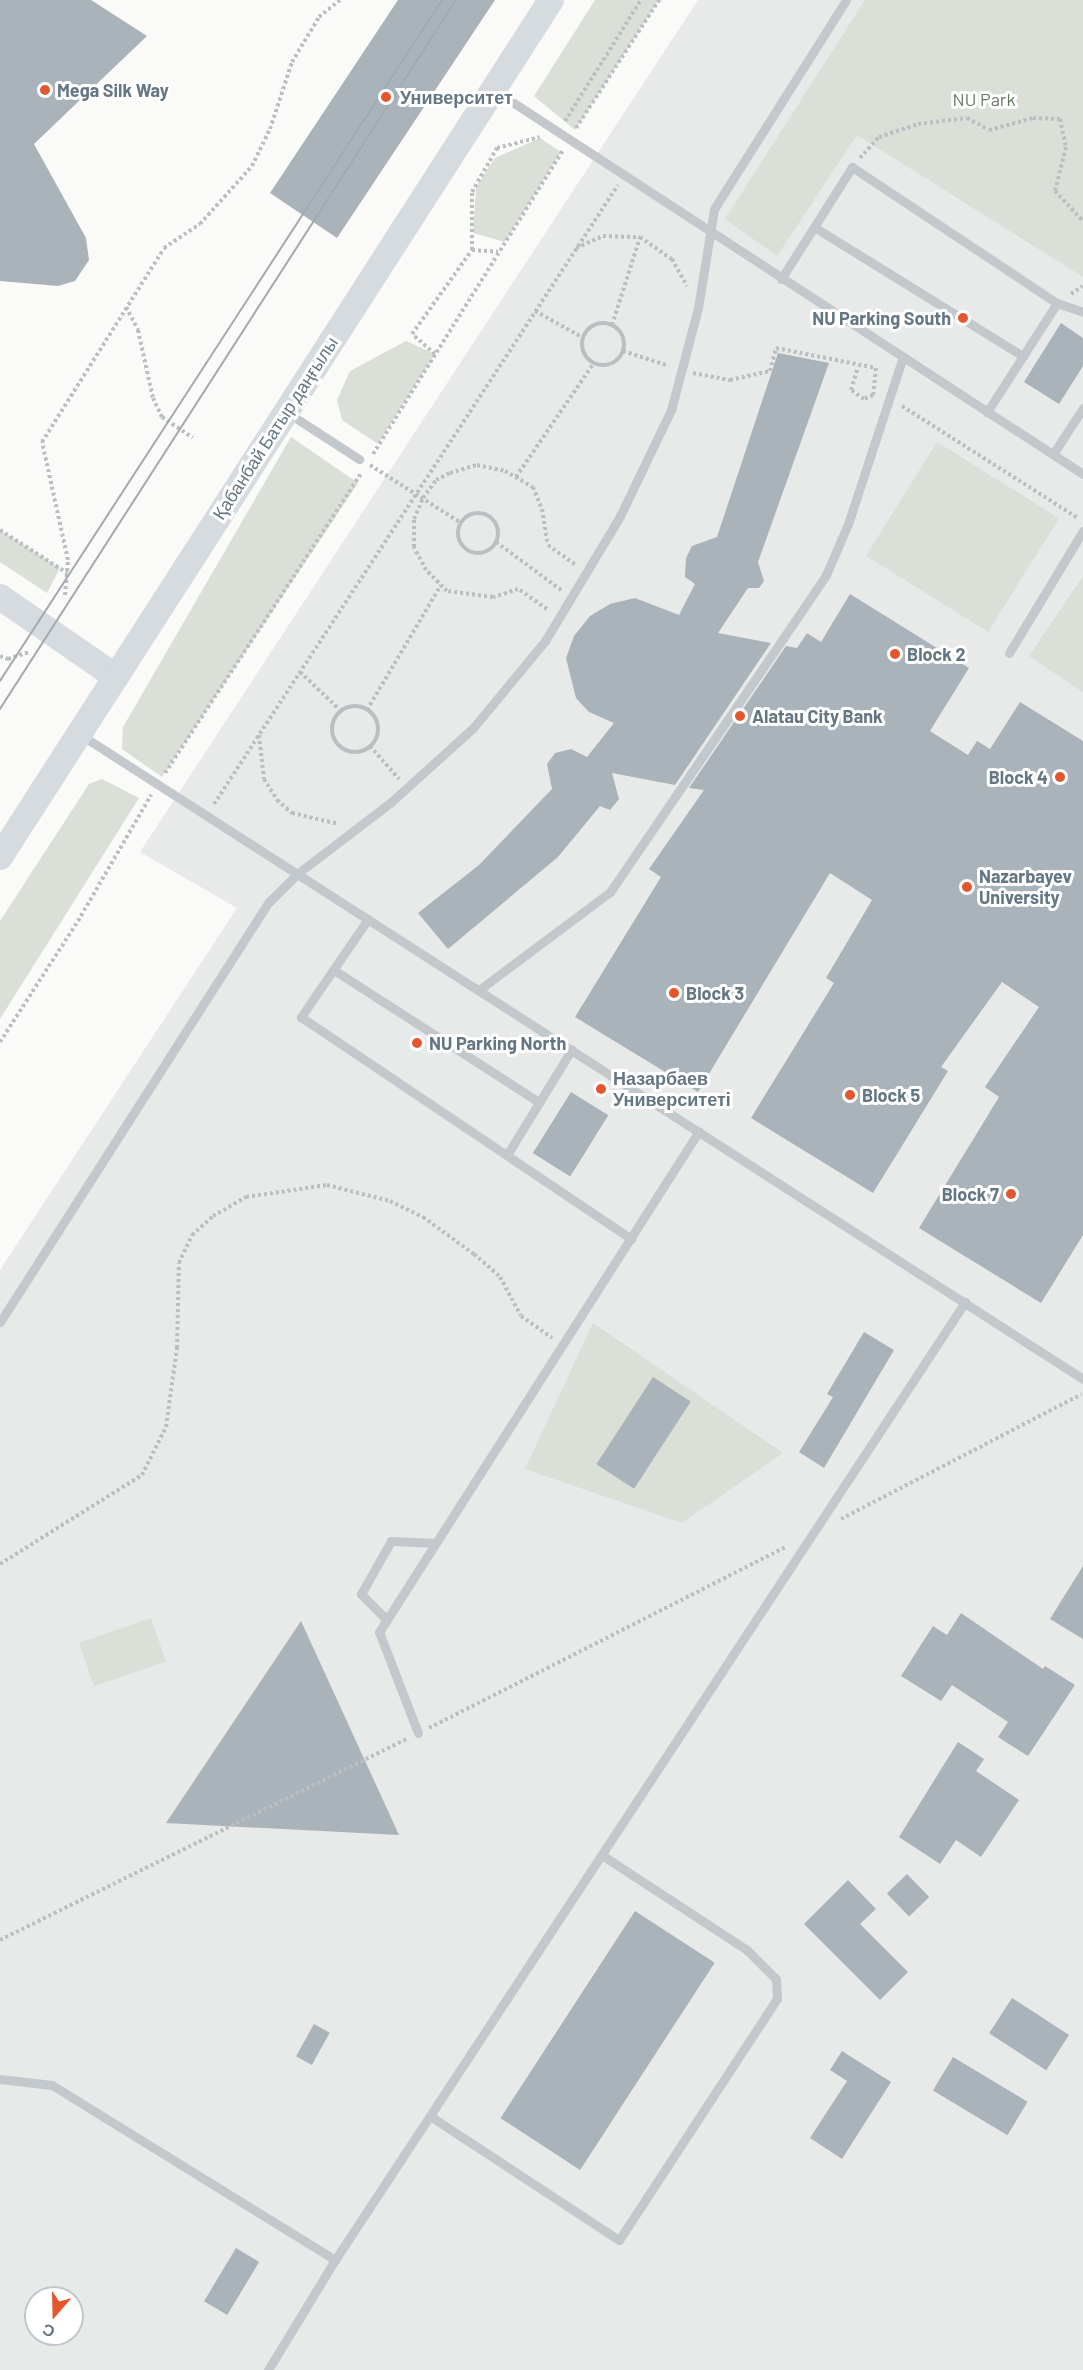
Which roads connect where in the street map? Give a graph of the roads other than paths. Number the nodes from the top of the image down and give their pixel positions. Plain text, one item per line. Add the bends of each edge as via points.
1 (551, 0) edge
2 (846, 0) edge
3 (493, 90) junction
4 (814, 227) junction
5 (710, 234) junction
6 (781, 279) junction
7 (1057, 303) junction
8 (1083, 312) edge
9 (1023, 356) junction
10 (903, 357) junction
11 (1083, 408) edge
12 (286, 411) junction
13 (987, 412) junction
14 (1053, 454) junction
15 (359, 459) road end
16 (1083, 474) edge
17 (1083, 531) edge
18 (0, 597) edge
19 (1009, 653) dead end
20 (116, 677) junction
21 (79, 734) junction
22 (0, 857) edge
23 (297, 874) junction
24 (368, 919) junction
25 (334, 970) junction
26 (479, 990) junction
27 (572, 1049) junction
28 (539, 1102) junction
29 (699, 1131) junction
30 (507, 1155) junction
31 (631, 1239) junction
32 (965, 1302) junction
33 (0, 1322) edge
34 (1083, 1379) edge
35 (436, 1543) junction
36 (387, 1620) junction
37 (418, 1733) road end
38 (602, 1855) junction
39 (0, 2079) edge
40 (430, 2116) junction
41 (335, 2260) junction
42 (268, 2370) edge

1 - 3 main road, Қабанбай Батыр даңғылы
2 - 5 lane via 714,210
3 - 5 lane
3 - 12 main road, Қабанбай Батыр даңғылы
4 - 6 lane
4 - 7 lane via 852,167
4 - 9 lane
5 - 6 lane
5 - 23 lane via 698,308 671,410 620,516 560,618 472,728 407,788
6 - 10 lane
7 - 8 lane
7 - 9 lane
9 - 13 lane
10 - 13 lane
10 - 26 lane via 848,524 826,575 610,892
11 - 14 lane
12 - 15 lane
12 - 20 main road, Қабанбай Батыр даңғылы
13 - 14 lane
14 - 16 lane
17 - 19 lane
18 - 20 main road
20 - 21 main road, Қабанбай Батыр даңғылы
21 - 22 main road, Қабанбай Батыр даңғылы
21 - 23 lane
23 - 24 lane
23 - 33 lane via 269,902
24 - 25 lane
24 - 26 lane
25 - 28 lane
25 - 30 lane via 301,1017
26 - 27 lane
27 - 28 lane
27 - 29 lane
28 - 30 lane
29 - 31 lane
29 - 32 lane
30 - 31 lane
31 - 35 lane
32 - 34 lane
32 - 38 lane
35 - 36 lane
35 - 36 lane via 391,1540 361,1594
36 - 37 lane via 379,1632
38 - 40 lane
38 - 40 lane via 747,1950 776,1979 777,1999 619,2240
39 - 41 lane via 52,2085
40 - 41 lane
41 - 42 lane

